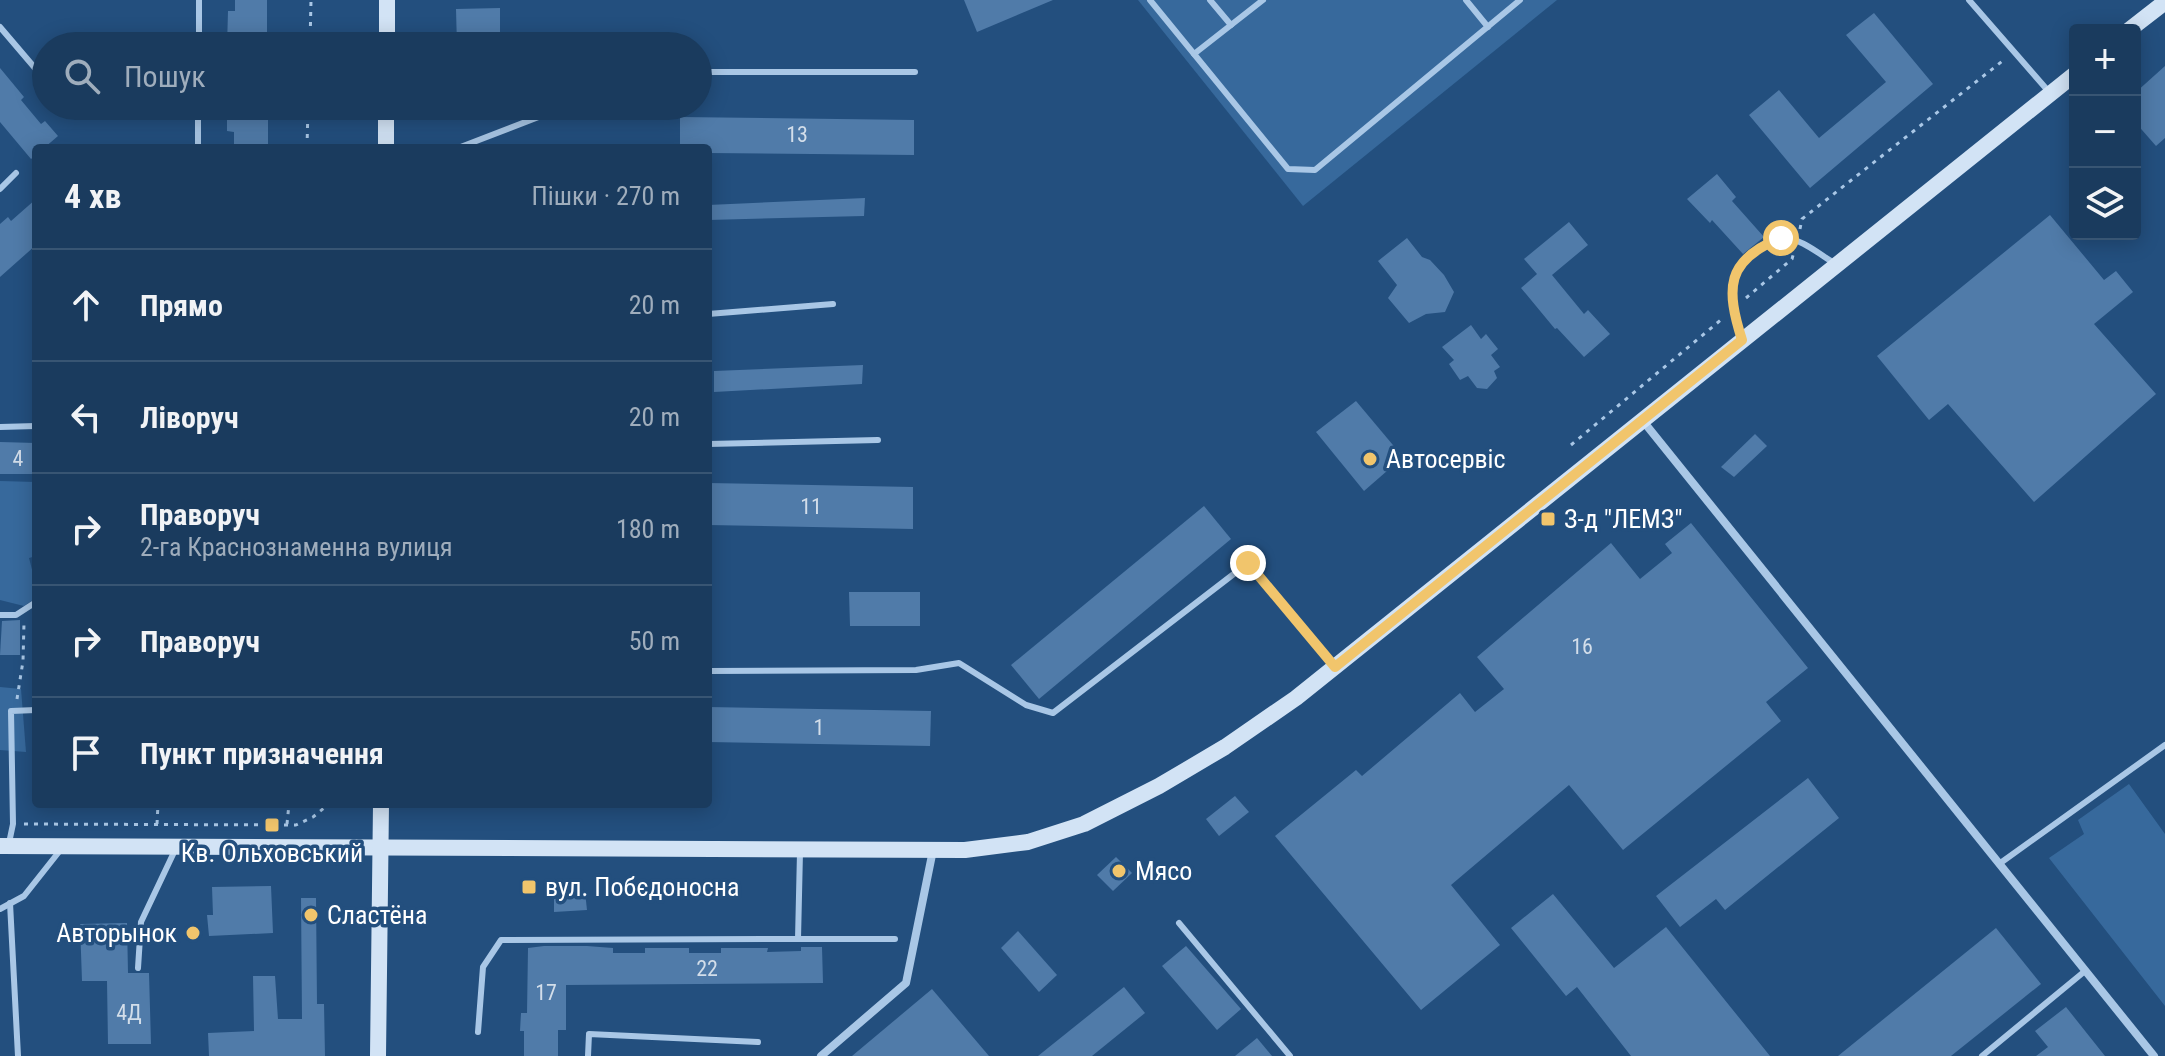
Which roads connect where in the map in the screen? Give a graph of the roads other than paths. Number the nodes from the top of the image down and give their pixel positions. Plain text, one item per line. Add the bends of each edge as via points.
1 (199, 0) edge
2 (387, 0) edge
3 (1150, 0) edge
4 (1210, 0) edge
5 (1263, 0) edge
6 (1466, 0) edge
7 (1520, 0) edge
8 (1969, 0) edge
9 (2165, 2) edge
10 (2137, 24) edge
11 (1231, 25) junction
12 (0, 27) edge
13 (1488, 27) junction
14 (199, 32) edge
15 (387, 32) edge
16 (1194, 54) junction
17 (32, 65) edge
18 (712, 72) edge
19 (915, 72) dead end
20 (2069, 79) edge
21 (2050, 93) junction
22 (198, 120) edge
23 (386, 120) edge
24 (531, 120) edge
25 (198, 144) edge
26 (386, 144) edge
27 (468, 144) edge
28 (16, 173) dead end
29 (0, 189) edge
30 (1837, 264) junction
31 (833, 304) dead end
32 (712, 314) edge
33 (1742, 340) junction
34 (1642, 421) junction
35 (32, 426) edge
36 (0, 427) edge
37 (878, 440) dead end
38 (712, 444) edge
39 (32, 605) edge
40 (0, 615) edge
41 (1335, 667) junction
42 (712, 671) edge
43 (32, 710) edge
44 (2165, 745) edge
45 (381, 808) edge
46 (4, 846) edge
47 (63, 847) junction
48 (176, 848) junction
49 (381, 850) junction
50 (800, 850) junction
51 (933, 850) junction
52 (1999, 864) junction
53 (10, 903) junction
54 (0, 909) edge
55 (1179, 923) dead end
56 (798, 939) junction
57 (895, 939) dead end
58 (138, 968) dead end
59 (2085, 971) junction
60 (478, 1032) dead end
61 (758, 1042) dead end
62 (18, 1056) edge
63 (378, 1056) edge
64 (588, 1056) edge
65 (821, 1056) edge
66 (1290, 1056) edge
67 (1982, 1056) edge
68 (2154, 1056) edge

1 - 14 lane
2 - 15 street
3 - 16 lane
4 - 11 lane
5 - 11 lane
6 - 13 lane
7 - 13 lane
8 - 21 lane
9 - 10 street
11 - 16 lane
12 - 17 lane
13 - 16 lane via 1315,170 1288,169
18 - 19 lane
20 - 21 street
21 - 30 street
22 - 25 lane
23 - 26 street
24 - 27 lane
28 - 29 lane
30 - 33 street
30 - 33 lane via 1797,241 1781,238 1761,245 1733,276 1732,310
31 - 32 lane
33 - 34 street
34 - 41 street
34 - 52 street
35 - 36 lane
37 - 38 lane
39 - 40 lane via 16,615
41 - 42 lane via 1248,563 1053,713 1026,705 959,663 916,670
41 - 51 street via 1225,747 1084,824 1028,842
43 - 46 lane via 11,711 13,824
44 - 52 lane
45 - 49 street
46 - 47 street
47 - 48 street
47 - 53 lane via 24,896
48 - 49 street
48 - 58 lane via 141,922
49 - 50 street
49 - 63 street
50 - 51 street
50 - 56 lane
51 - 65 street via 906,983
52 - 59 street
53 - 54 lane
53 - 62 lane
55 - 66 lane
56 - 57 lane
56 - 60 lane via 501,940 483,967
59 - 67 lane
59 - 68 street
61 - 64 lane via 589,1034

